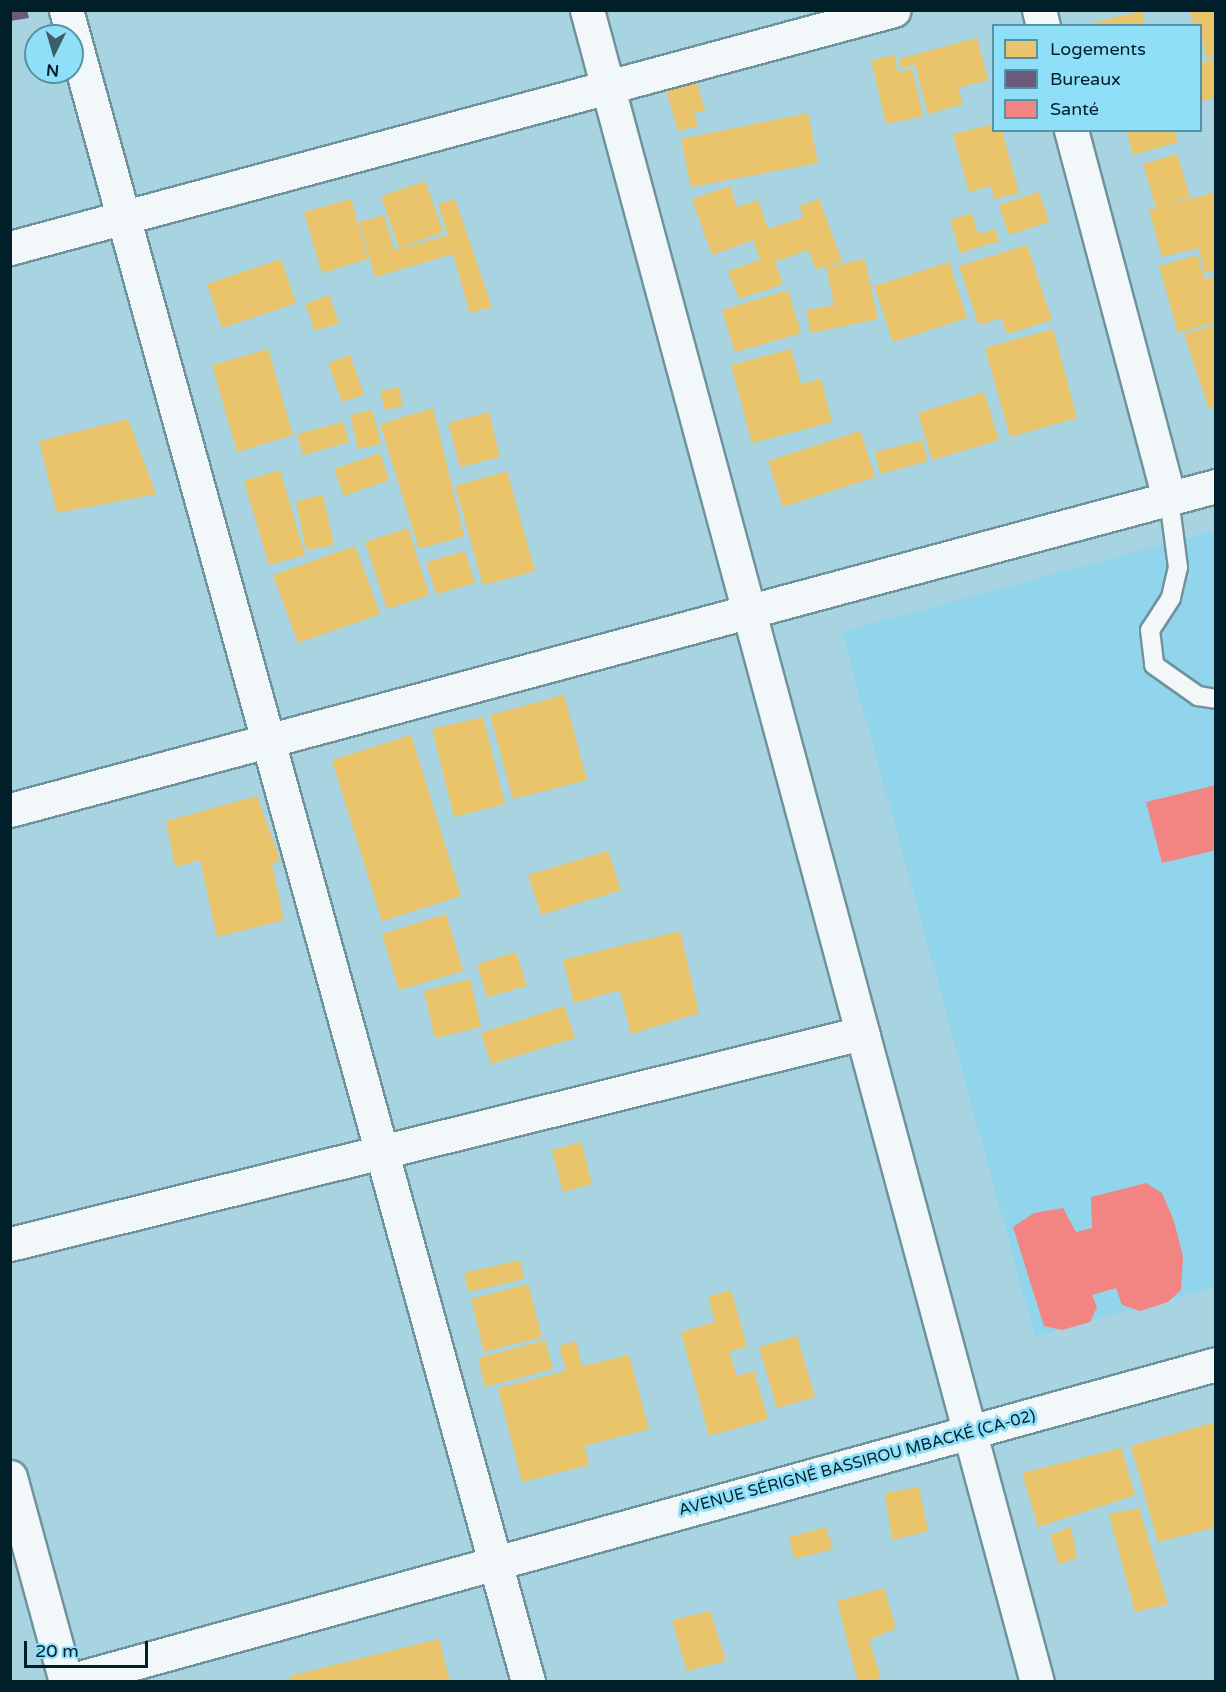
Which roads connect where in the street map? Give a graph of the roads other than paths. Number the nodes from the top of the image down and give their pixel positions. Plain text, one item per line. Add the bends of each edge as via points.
1 (66, 10) edge
2 (587, 10) edge
3 (894, 10) edge
4 (607, 88) junction
5 (1072, 132) edge
6 (123, 218) junction
7 (10, 248) edge
8 (1215, 486) edge
9 (1169, 499) junction
10 (748, 612) junction
11 (1215, 699) edge
12 (269, 741) junction
13 (10, 810) edge
14 (862, 1033) junction
15 (383, 1152) junction
16 (10, 1244) edge
17 (1215, 1364) edge
18 (970, 1432) junction
19 (10, 1477) edge
20 (498, 1562) junction
21 (65, 1681) edge
22 (528, 1682) edge
23 (1037, 1682) edge

1 - 6 street
2 - 4 street
3 - 4 street
4 - 6 street
4 - 10 street
5 - 9 street
6 - 7 street
6 - 12 street
8 - 9 street
9 - 10 street
9 - 11 lane via 1178,567 1171,598 1150,630 1154,665 1198,696
10 - 12 street
10 - 14 street
12 - 13 street
12 - 15 street
14 - 15 street
14 - 18 street
15 - 16 street
15 - 20 street
17 - 18 street, AVENUE SÉRIGNÉ BASSIROU MBACKÉ (CA-02)
18 - 20 street, AVENUE SÉRIGNÉ BASSIROU MBACKÉ (CA-02)
18 - 23 street
19 - 21 street
20 - 21 street, AVENUE SÉRIGNÉ BASSIROU MBACKÉ (CA-02)
20 - 22 street

